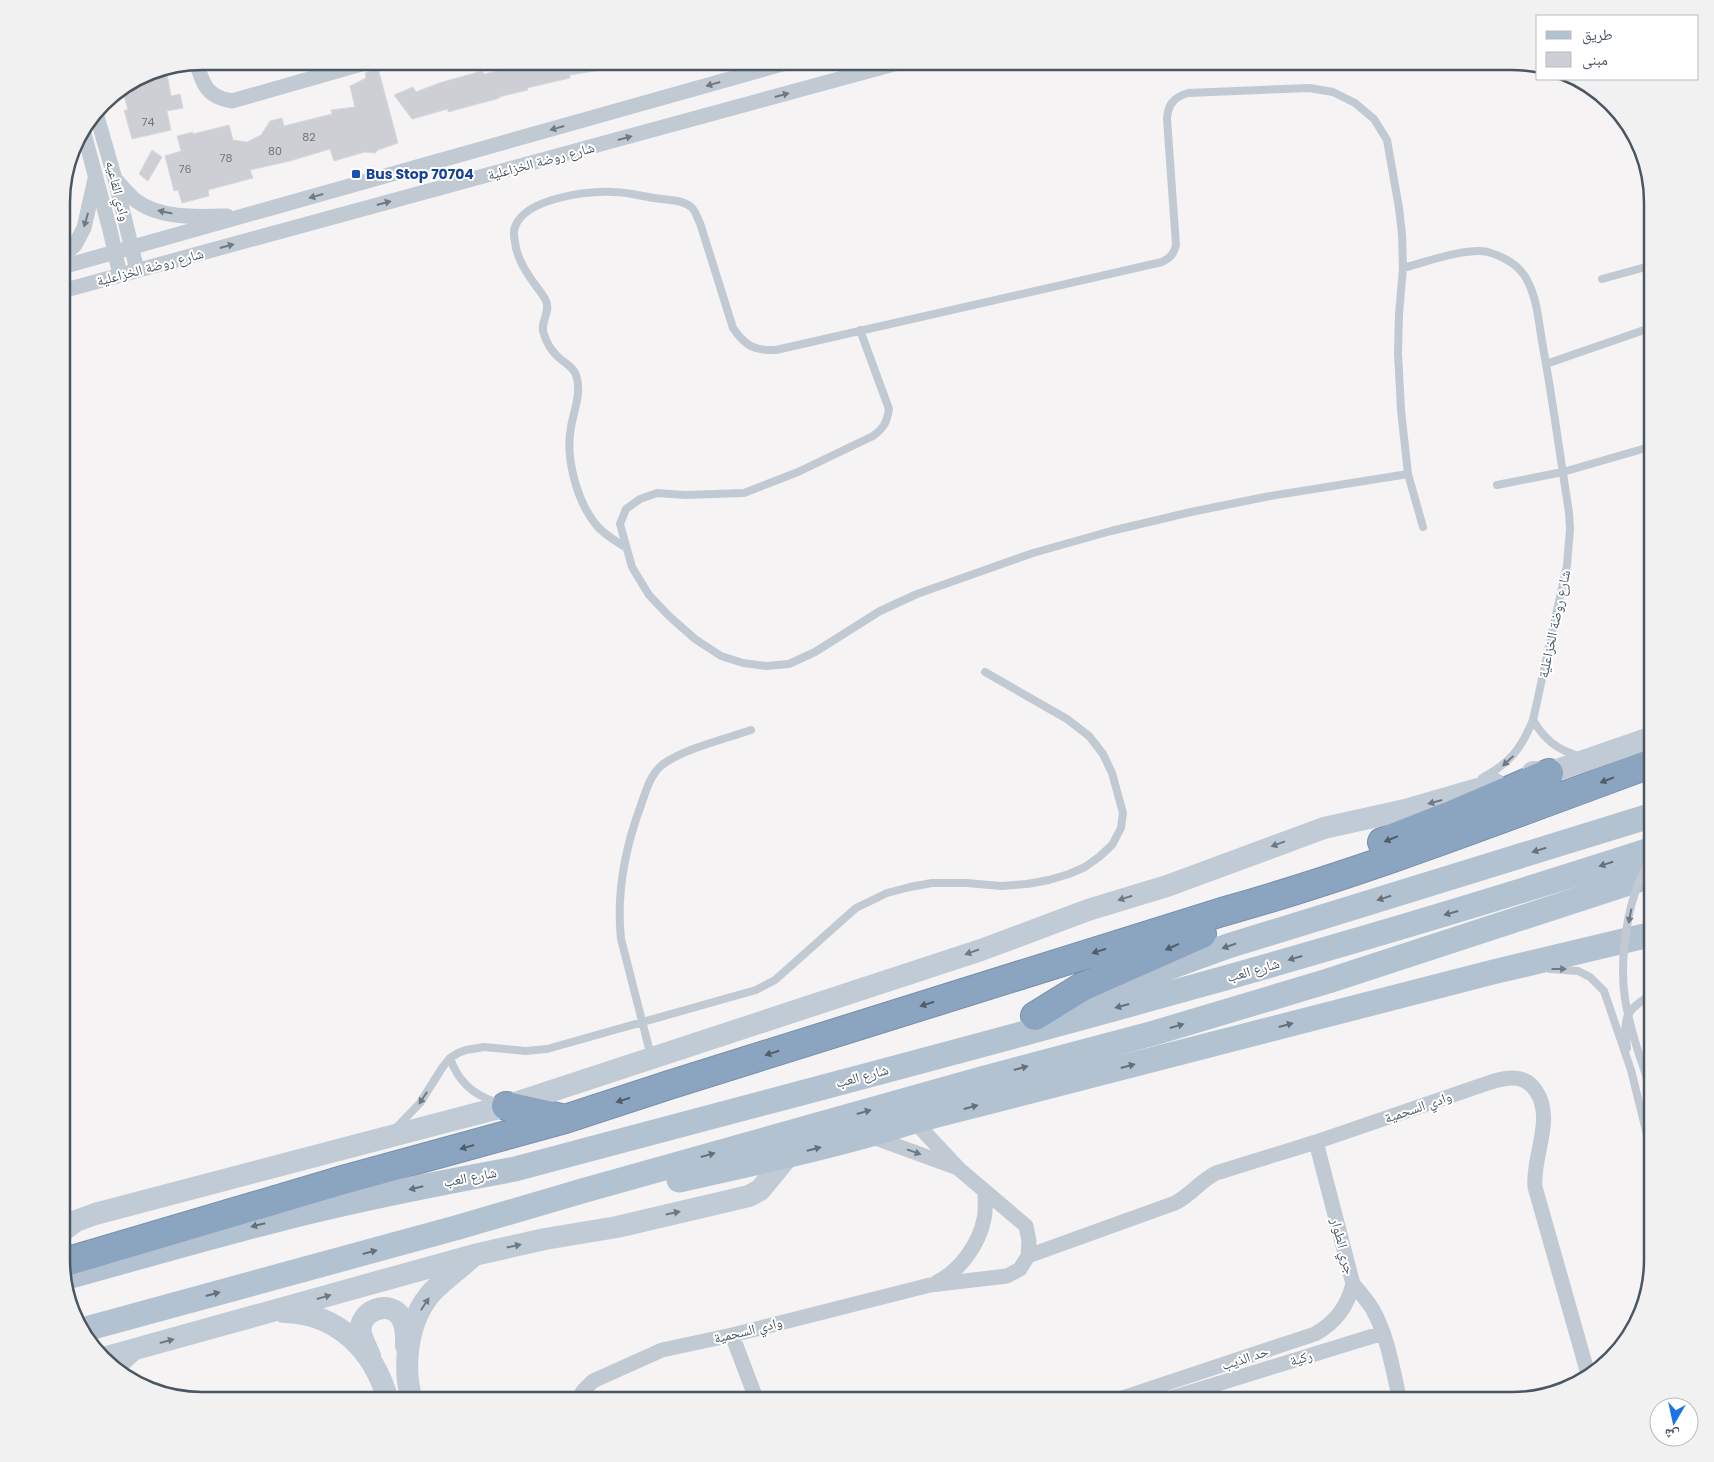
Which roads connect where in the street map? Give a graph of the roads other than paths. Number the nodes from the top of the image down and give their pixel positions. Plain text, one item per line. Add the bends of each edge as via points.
1 (199, 70) edge
2 (340, 70) edge
3 (741, 70) edge
4 (760, 70) edge
5 (872, 70) edge
6 (738, 77) junction
7 (98, 121) edge
8 (86, 141) edge
9 (95, 176) junction
10 (115, 179) junction
11 (248, 215) junction
12 (131, 247) junction
13 (70, 250) edge
14 (115, 251) junction
15 (70, 265) edge
16 (1403, 268) junction
17 (1644, 268) edge
18 (137, 270) junction
19 (120, 275) junction
20 (1602, 279) dead end
21 (70, 289) edge
22 (860, 330) junction
23 (1644, 330) edge
24 (1546, 364) junction
25 (1644, 449) edge
26 (1563, 472) junction
27 (1408, 474) junction
28 (1497, 485) dead end
29 (1423, 527) dead end
30 (625, 547) junction
31 (985, 672) dead end
32 (1533, 720) junction
33 (751, 730) dead end
34 (1644, 740) edge
35 (1594, 758) junction
36 (1644, 766) edge
37 (1549, 773) junction
38 (1461, 795) junction
39 (1644, 818) edge
40 (1644, 852) edge
41 (1644, 874) edge
42 (1644, 878) edge
43 (1279, 896) junction
44 (1222, 912) junction
45 (1644, 936) edge
46 (1493, 972) junction
47 (1644, 999) edge
48 (1035, 1016) junction
49 (642, 1022) junction
50 (985, 1043) junction
51 (450, 1058) junction
52 (652, 1058) junction
53 (1644, 1069) edge
54 (1631, 1070) junction
55 (506, 1106) junction
56 (565, 1119) junction
57 (914, 1121) junction
58 (1644, 1123) edge
59 (870, 1136) junction
60 (387, 1137) junction
61 (1316, 1142) junction
62 (788, 1156) junction
63 (959, 1169) junction
64 (985, 1191) junction
65 (70, 1225) edge
66 (459, 1227) junction
67 (216, 1235) junction
68 (474, 1255) junction
69 (1028, 1256) junction
70 (70, 1261) edge
71 (71, 1276) edge
72 (1354, 1284) junction
73 (930, 1285) junction
74 (74, 1291) edge
75 (273, 1312) junction
76 (89, 1328) edge
77 (1383, 1333) junction
78 (732, 1335) junction
79 (139, 1348) junction
80 (112, 1356) edge
81 (407, 1360) junction
82 (372, 1362) junction
83 (122, 1365) edge
84 (1586, 1369) edge
85 (385, 1392) edge
86 (410, 1392) edge
87 (583, 1392) edge
88 (754, 1392) edge
89 (1140, 1392) edge
90 (1193, 1392) edge
91 (1398, 1392) edge

1 - 2 street via 208,91 232,101
3 - 6 street
4 - 6 street, شارع روضة الخزاعلية
18 -> 5 street, شارع روضة الخزاعلية
6 -> 11 street, شارع روضة الخزاعلية
7 - 10 street, وادي القاعيه
8 - 9 street, وادي القاعيه
9 -> 13 street, وادي القاعيه via 84,228
9 - 14 street, وادي القاعيه
11 -> 10 street via 162,212 135,200
10 - 12 street, وادي القاعيه
11 - 12 street, شارع روضة الخزاعلية
12 - 14 street, شارع روضة الخزاعلية
12 - 18 street, وادي القاعيه
14 - 15 street, شارع روضة الخزاعلية
14 - 19 street, وادي القاعيه
16 - 22 lane via 1399,208 1387,140 1374,119 1355,103 1333,92 1309,88 1188,93 1179,96 1167,110 1176,245 1169,258
16 - 24 lane, شارع روضة الخزاعلية via 1469,251 1504,258 1518,268 1528,282
16 - 27 lane via 1398,353
17 - 20 lane
18 - 19 street, شارع روضة الخزاعلية
19 - 21 street, شارع روضة الخزاعلية
22 - 30 lane via 889,409 888,420 882,429 798,472 744,493 657,494 640,499 626,509 620,524
22 - 30 lane via 776,350 763,350 740,339 733,328 696,213 690,206 636,194 592,193 544,202 522,215 514,227 515,248 547,304 542,328 544,334 558,357 573,369 577,381 577,400 570,429 571,466 576,484 598,527
23 - 24 lane
24 - 26 lane, شارع روضة الخزاعلية
25 - 26 lane
26 - 28 lane
26 - 32 lane, شارع روضة الخزاعلية via 1570,529 1564,579
27 - 29 lane
27 - 30 lane via 1190,512 1033,553 917,594 789,664 743,663 721,656 695,639 650,595 632,567
31 - 49 lane via 1067,719 1089,736 1103,754 1112,773 1122,813 1121,828 1112,845 1085,867 1049,880 1001,886 932,883 887,894 856,908 768,984
32 - 35 lane via 1539,731 1558,748
32 -> 38 lane, شارع روضة الخزاعلية via 1516,753
33 - 49 lane via 678,756 662,765 651,778 634,822 621,883 619,920
34 - 35 main road
35 - 37 main road
36 -> 43 highway
37 - 38 main road via 1527,773
37 -> 44 highway via 1271,886
38 -> 52 main road via 1324,828 972,953
39 -> 48 main road via 1228,946
40 -> 50 main road, شارع العب via 1320,951
41 -> 53 lane, bridge via 1635,892 1624,969 1630,1025
66 -> 42 main road via 1328,981
43 - 44 highway
43 -> 48 highway via 1212,930 1082,987
44 -> 56 highway
45 - 46 main road
46 -> 54 lane via 1566,969 1590,977 1599,984 1607,999
57 -> 46 main road
47 - 54 lane via 1627,1015 1624,1028
48 - 50 main road
49 - 51 lane via 548,1049 475,1048
49 - 52 lane
50 -> 67 main road, شارع العب via 515,1169
51 - 55 lane via 459,1077 473,1092
51 -> 60 lane via 420,1103
52 - 55 main road
54 - 58 lane
55 - 56 highway
55 - 60 main road
56 -> 70 highway
57 - 59 main road
57 - 63 street
62 -> 59 main road
59 -> 63 street
60 - 65 main road via 96,1214
61 - 69 street, وادي السحمية via 1216,1173 1175,1203
61 - 72 street, جري الطوار
61 - 84 street, وادي السحمية via 1500,1079 1518,1078 1533,1086 1544,1109 1534,1170 1535,1187
62 - 66 main road
68 -> 62 main road via 750,1196 760,1190
63 - 64 street
64 - 69 street via 1026,1226
64 - 73 street, وادي السحمية via 984,1219 976,1240 949,1276
76 -> 66 main road
67 - 71 main road, شارع العب
67 - 74 main road via 145,1266
75 -> 68 main road
81 -> 68 main road via 414,1325 432,1292
69 - 73 street, وادي السحمية via 1020,1269 1007,1276
72 - 77 street, جري الطوار via 1373,1310
72 - 89 street, حد الذيب via 1336,1319 1315,1334
73 - 78 street, وادي السحمية
79 -> 75 main road
75 - 82 main road via 298,1312 336,1327 360,1346
77 - 90 street, ركية
77 - 91 street, جري الطوار
78 - 87 street, وادي السحمية via 662,1350 593,1381
78 - 88 street
79 - 80 main road
79 - 83 street
81 - 82 main road via 402,1318 388,1308 379,1308 371,1311 362,1325 361,1334
81 - 86 main road
82 - 85 main road

